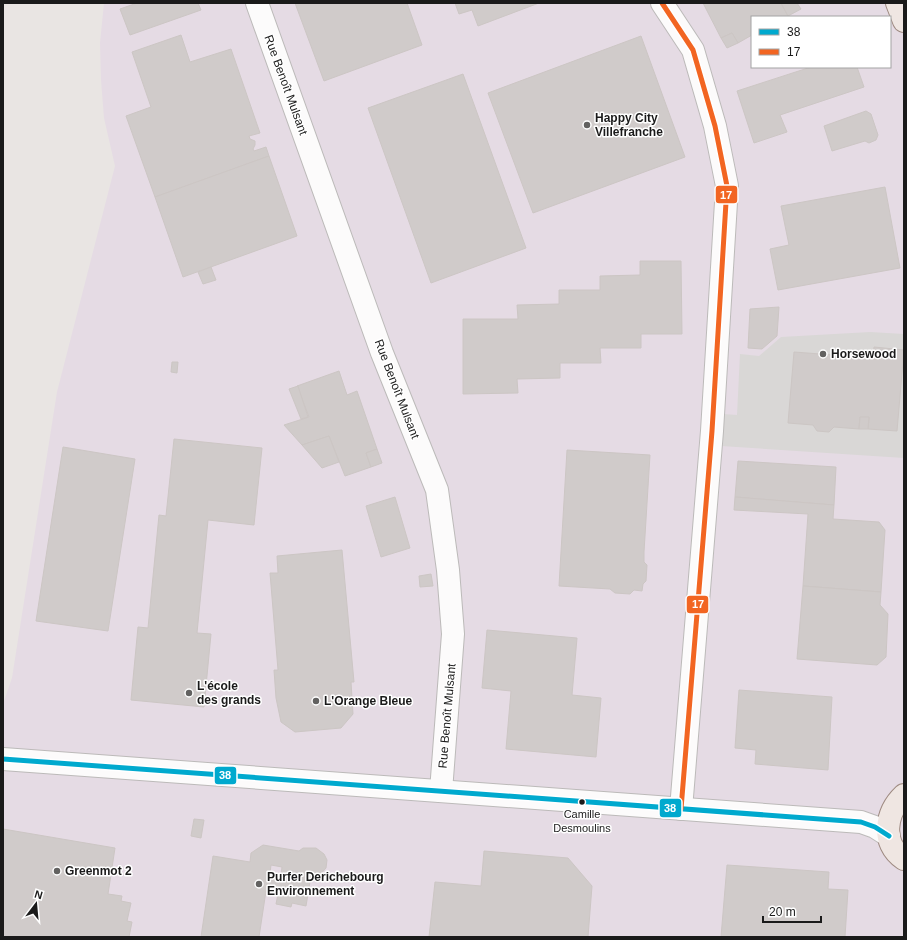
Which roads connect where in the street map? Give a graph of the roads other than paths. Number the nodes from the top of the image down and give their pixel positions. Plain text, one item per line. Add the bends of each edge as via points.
1 (257, 3) edge
2 (662, 3) edge
3 (897, 3) edge
4 (904, 20) edge
5 (3, 759) edge
6 (441, 791) junction
7 (904, 795) edge
8 (681, 809) junction
9 (891, 812) junction
10 (861, 822) junction
11 (889, 836) junction
12 (903, 862) edge

1 - 6 street, Rue Benoît Mulsant via 382,352 437,490 448,570 453,634
2 - 8 street via 693,50 715,126 727,186 712,431
3 - 4 main road
5 - 6 street
6 - 8 street
7 - 9 main road
8 - 10 street
9 - 10 street
9 - 11 main road
10 - 11 street
11 - 12 main road

